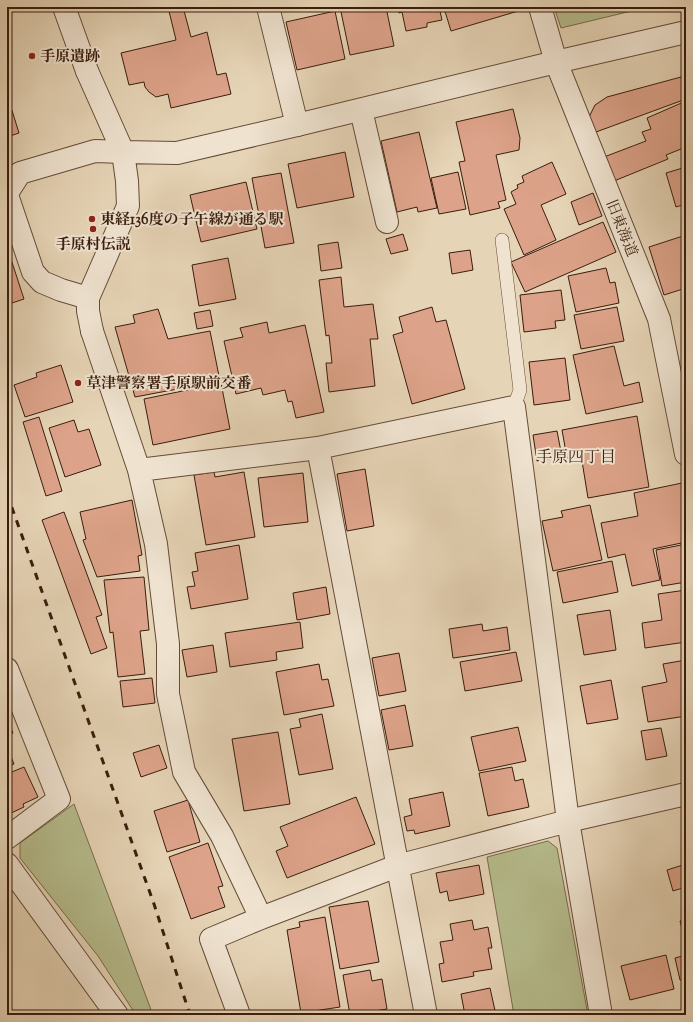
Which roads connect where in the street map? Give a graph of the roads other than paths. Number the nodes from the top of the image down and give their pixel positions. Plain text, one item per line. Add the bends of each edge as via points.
1 (64, 7) edge
2 (268, 7) edge
3 (540, 7) edge
4 (686, 32) edge
5 (556, 62) junction
6 (361, 110) junction
7 (297, 125) junction
8 (123, 152) junction
9 (7, 194) edge
10 (388, 222) dead end
11 (502, 240) dead end
12 (88, 298) junction
13 (514, 408) junction
14 (318, 448) junction
15 (686, 454) edge
16 (139, 470) junction
17 (7, 669) edge
18 (686, 794) edge
19 (568, 821) junction
20 (7, 838) edge
21 (7, 864) edge
22 (397, 866) junction
23 (261, 918) junction
24 (117, 1015) edge
25 (239, 1015) edge
26 (426, 1015) edge
27 (601, 1015) edge

1 - 8 street via 87,71
2 - 7 street
3 - 5 street, 旧東海道
4 - 5 street
5 - 6 street
5 - 15 street, 旧東海道 via 659,319
6 - 7 street
6 - 10 street
7 - 8 street via 177,152
8 - 9 street via 95,151 20,173
8 - 12 street via 128,181 128,206
9 - 12 street via 33,272 42,282
11 - 13 lane via 520,390
12 - 16 street via 92,331
13 - 14 street
13 - 19 street
14 - 16 street
14 - 22 street
16 - 23 street via 156,544 168,644 168,694 184,772 222,836
17 - 20 street via 59,799
18 - 19 street
19 - 22 street
19 - 27 street
21 - 24 street
22 - 23 street
22 - 26 street
23 - 25 street via 211,939

